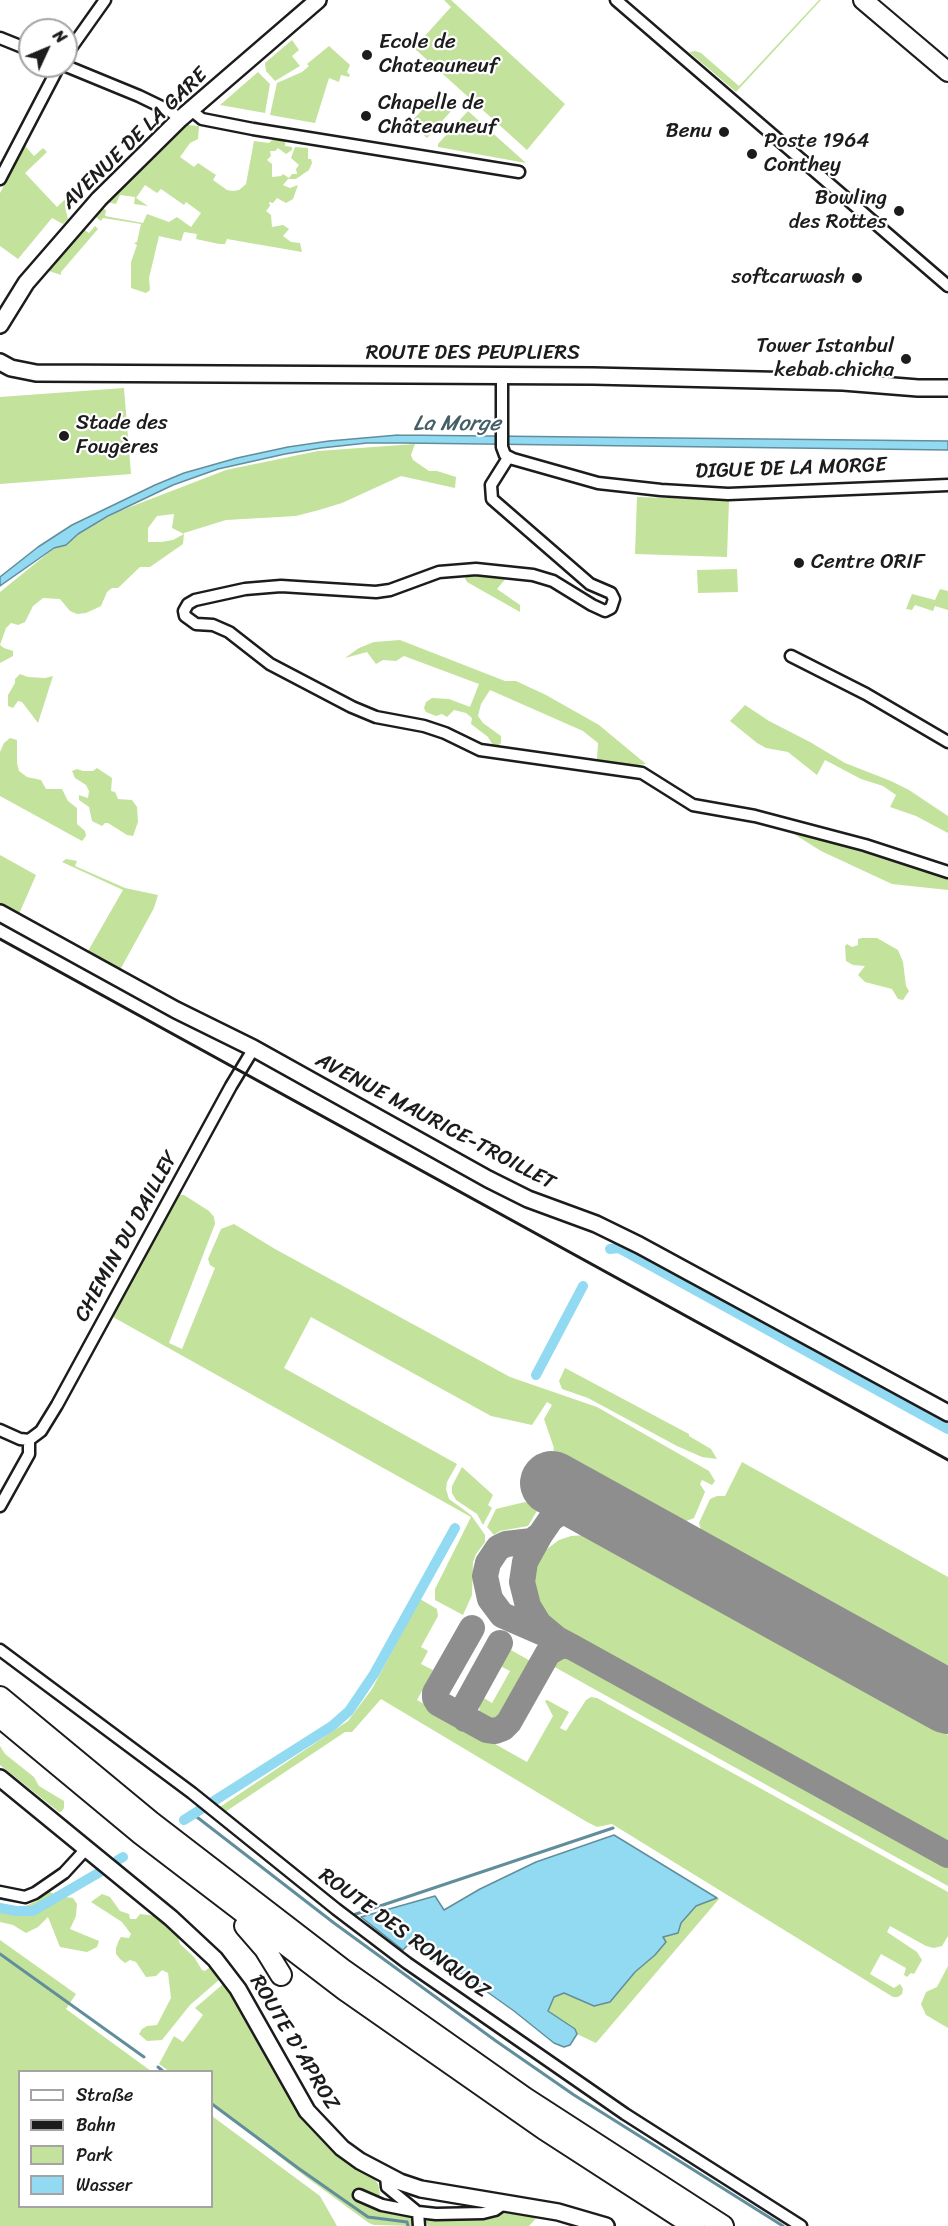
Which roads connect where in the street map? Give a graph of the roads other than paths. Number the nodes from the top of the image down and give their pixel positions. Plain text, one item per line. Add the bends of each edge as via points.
1 (105, 0) edge
2 (318, 0) edge
3 (615, 0) edge
4 (863, 0) edge
5 (0, 38) edge
6 (78, 38) edge
7 (18, 46) edge
8 (78, 71) edge
9 (948, 72) edge
10 (53, 78) edge
11 (185, 115) junction
12 (519, 172) dead end
13 (0, 180) edge
14 (948, 286) edge
15 (0, 325) edge
16 (0, 362) edge
17 (502, 375) junction
18 (948, 388) edge
19 (508, 458) junction
20 (948, 485) edge
21 (791, 656) dead end
22 (948, 742) edge
23 (948, 872) edge
24 (0, 913) edge
25 (254, 1048) junction
26 (948, 1413) edge
27 (0, 1430) edge
28 (29, 1440) junction
29 (0, 1506) edge
30 (0, 1650) edge
31 (0, 1697) edge
32 (0, 1718) edge
33 (0, 1778) edge
34 (87, 1848) junction
35 (191, 1874) junction
36 (0, 1892) edge
37 (281, 1975) dead end
38 (485, 2105) dead end
39 (596, 2164) junction
40 (386, 2176) junction
41 (360, 2195) dead end
42 (505, 2203) junction
43 (418, 2212) junction
44 (419, 2226) edge
45 (606, 2226) edge
46 (694, 2226) edge
47 (723, 2226) edge
48 (801, 2226) edge

1 - 6 street
2 - 11 street, AVENUE DE LA GARE
3 - 14 street
4 - 9 main road
5 - 7 street
8 - 11 street
10 - 13 street
11 - 12 street
11 - 15 street, AVENUE DE LA GARE via 76,224 26,283
16 - 17 street, ROUTE DES PEUPLIERS via 36,373
17 - 18 street, ROUTE DES PEUPLIERS
17 - 19 street via 502,447
19 - 20 street, DIGUE DE LA MORGE via 598,483 661,490 747,494
19 - 23 street via 491,485 492,499 590,584 611,593 611,608 605,611 553,581 533,575 476,569 439,572 376,592 281,586 245,589 195,600 188,604 185,616 196,624 213,625 228,632 270,664 376,717 424,726 480,750 642,773 693,805 810,830
21 - 22 street
24 - 25 street, AVENUE MAURICE-TROILLET via 176,1010
25 - 26 street, AVENUE MAURICE-TROILLET via 488,1179 631,1240
25 - 28 street, CHEMIN DU DAILLEY via 48,1420 39,1434
27 - 28 street
28 - 29 street via 29,1454
30 - 48 street, ROUTE DES RONQUOZ via 218,1814 354,1924 607,2102
31 - 47 highway via 178,1844 342,1969 534,2104
32 - 35 highway
33 - 34 street, ROUTE D'APROZ
34 - 36 street via 64,1873 35,1893 25,1897
34 - 40 street, ROUTE D'APROZ via 215,1959 238,1989 307,2111 342,2148
35 - 37 highway via 260,1942
35 - 39 highway via 365,2004
38 - 39 highway
39 - 46 highway
40 - 42 street, ROUTE D'APROZ via 422,2189
40 - 43 street via 387,2187
41 - 43 street via 382,2205
42 - 43 street via 483,2212
42 - 45 street, ROUTE D'APROZ
43 - 44 street

